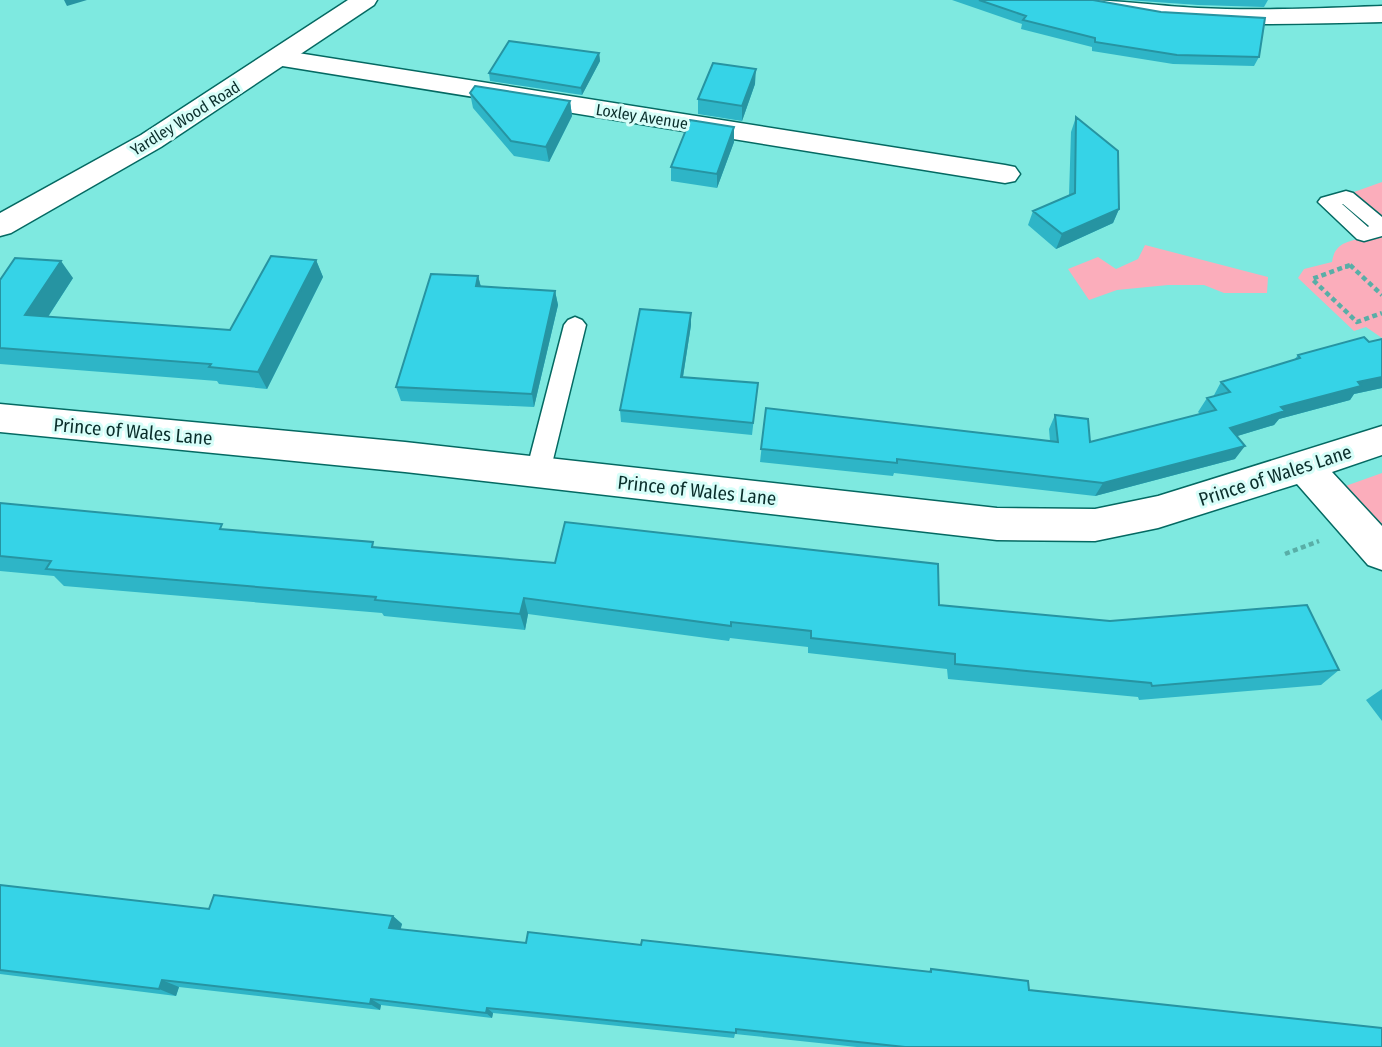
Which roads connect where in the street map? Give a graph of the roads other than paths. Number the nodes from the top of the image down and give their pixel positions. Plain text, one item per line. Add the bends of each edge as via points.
1 (365, 0) edge
2 (1092, 0) edge
3 (1382, 14) edge
4 (279, 58) junction
5 (1005, 174) dead end
6 (0, 226) edge
7 (575, 325) dead end
8 (0, 418) edge
9 (1382, 440) edge
10 (1304, 467) junction
11 (538, 472) junction
12 (1382, 554) edge

1 - 4 street, Yardley Wood Road
2 - 3 street via 1142,10 1201,14
4 - 5 street, Loxley Avenue
4 - 6 street, Yardley Wood Road via 151,141
7 - 11 lane
8 - 11 street, Prince of Wales Lane
9 - 10 street, Prince of Wales Lane
10 - 11 street, Prince of Wales Lane via 1158,512 1096,525 997,524
10 - 12 street

